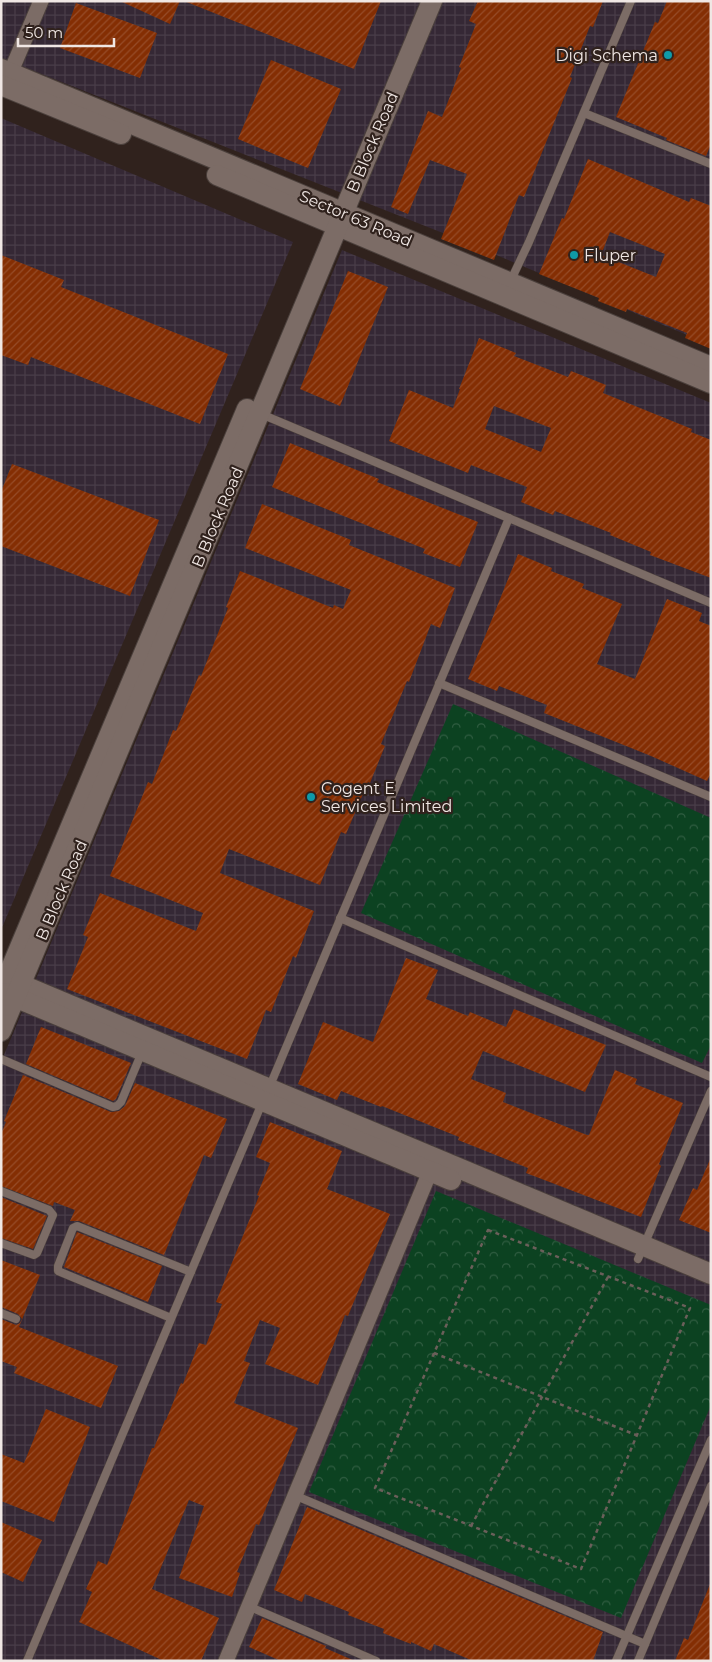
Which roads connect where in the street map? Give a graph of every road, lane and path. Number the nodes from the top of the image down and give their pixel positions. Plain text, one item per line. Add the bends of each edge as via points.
1 (41, 1) edge
2 (417, 1) edge
3 (432, 1) edge
4 (631, 1) edge
5 (4, 82) edge
6 (584, 113) junction
7 (711, 164) edge
8 (334, 216) junction
9 (508, 289) junction
10 (711, 367) edge
11 (711, 382) edge
12 (254, 411) junction
13 (509, 518) junction
14 (711, 603) edge
15 (439, 684) junction
16 (711, 797) edge
17 (340, 918) junction
18 (8, 987) edge
19 (1, 1031) edge
20 (142, 1052) junction
21 (1, 1059) edge
22 (711, 1077) edge
23 (711, 1091) edge
24 (266, 1095) junction
25 (433, 1165) junction
26 (1, 1191) edge
27 (1, 1243) edge
28 (641, 1252) junction
29 (190, 1272) junction
30 (711, 1274) edge
31 (608, 1276) junction
32 (711, 1289) edge
33 (1, 1313) edge
34 (171, 1318) junction
35 (16, 1319) dead end
36 (434, 1353) junction
37 (636, 1435) junction
38 (711, 1440) edge
39 (711, 1486) edge
40 (294, 1495) junction
41 (471, 1526) junction
42 (248, 1606) junction
43 (627, 1636) junction
44 (645, 1644) junction
45 (27, 1661) edge
46 (226, 1661) edge
47 (376, 1661) edge
48 (616, 1661) edge
49 (638, 1661) edge

1 - 5 street
2 - 8 street, B Block Road
3 - 8 street, B Block Road
4 - 6 lane
5 - 8 street, Sector 63 Road
6 - 7 lane
6 - 9 lane
8 - 9 street, Sector 63 Road
8 - 12 street, B Block Road
9 - 10 street, Sector 63 Road
9 - 11 street, Sector 63 Road
12 - 13 lane
12 - 18 street, B Block Road
13 - 14 lane
13 - 15 lane
15 - 16 lane
15 - 17 lane
17 - 22 lane
17 - 24 lane
18 - 19 street, B Block Road
18 - 20 street
18 - 24 street
20 - 21 lane via 121,1102 113,1107
20 - 24 street
23 - 28 lane
24 - 25 street
24 - 29 lane
25 - 28 street
25 - 40 street
26 - 27 lane via 53,1215 34,1255
28 - 30 street
28 - 32 street
29 - 34 lane
29 - 34 lane via 77,1226 70,1234 58,1271
31 - 36 path via 488,1230
31 - 37 path via 690,1308
31 - 41 path
33 - 35 lane
34 - 45 lane
36 - 37 path
36 - 41 path via 375,1488
37 - 41 path via 581,1569
38 - 43 lane
39 - 44 lane
40 - 42 street
40 - 43 lane
42 - 46 street
42 - 47 lane
43 - 44 lane
43 - 48 lane
44 - 49 lane

